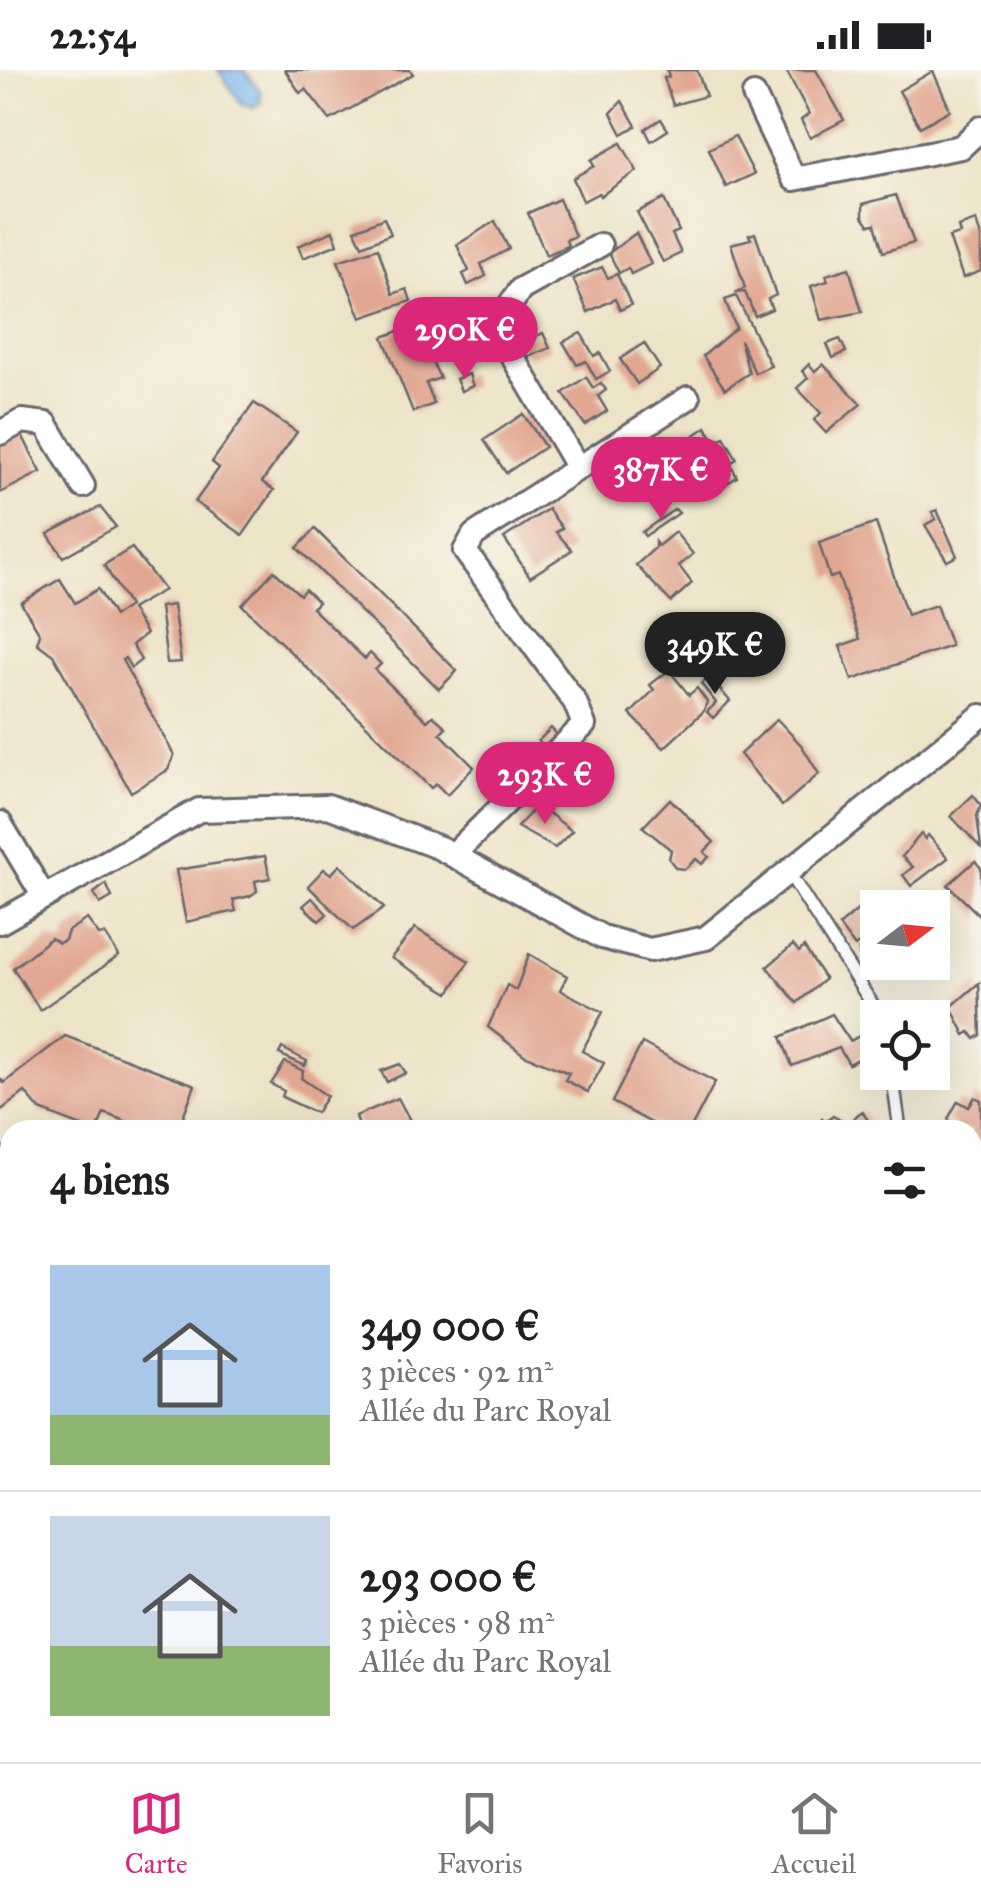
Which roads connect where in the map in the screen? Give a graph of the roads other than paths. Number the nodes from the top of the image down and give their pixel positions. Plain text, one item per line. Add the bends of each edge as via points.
1 (754, 95) dead end
2 (981, 128) edge
3 (600, 245) dead end
4 (688, 398) dead end
5 (0, 433) edge
6 (578, 468) junction
7 (82, 486) dead end
8 (981, 716) edge
9 (0, 824) edge
10 (453, 855) junction
11 (789, 874) junction
12 (44, 897) junction
13 (0, 922) edge
14 (869, 1000) edge
15 (894, 1090) edge
16 (899, 1120) edge

1 - 2 street via 794,179 961,147
3 - 6 street via 521,288 500,320 513,357
4 - 6 street
5 - 7 street via 22,421 46,424
6 - 10 street via 474,535 466,551 575,702 584,725
8 - 11 street
9 - 12 street
10 - 11 street via 602,937 650,950 706,938
10 - 12 street via 328,806 199,810
11 - 14 lane
12 - 13 street
15 - 16 lane

